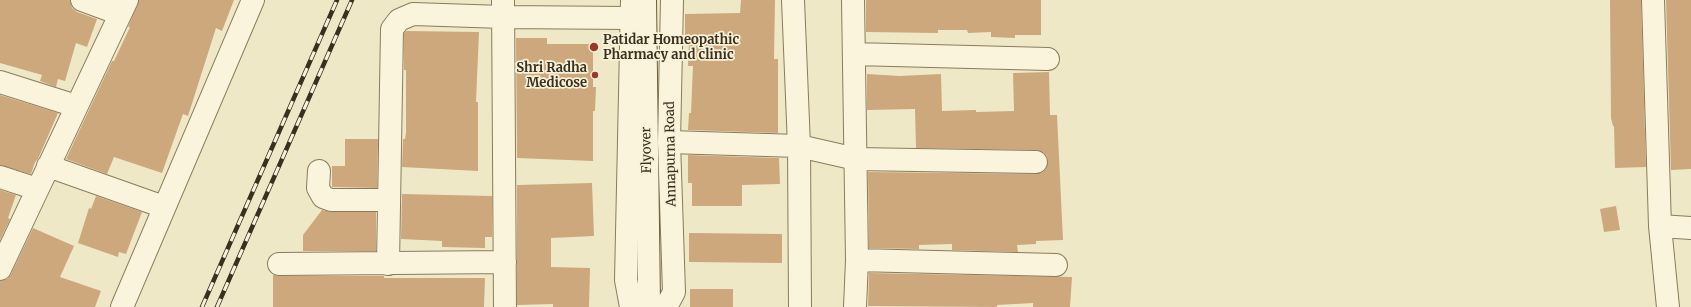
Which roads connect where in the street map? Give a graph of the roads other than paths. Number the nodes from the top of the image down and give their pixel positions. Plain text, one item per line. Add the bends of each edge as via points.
1 (82, 0) edge
2 (253, 0) edge
3 (646, 0) edge
4 (672, 0) edge
5 (793, 0) edge
6 (853, 0) edge
7 (1653, 0) edge
8 (124, 7) edge
9 (503, 9) edge
10 (631, 9) edge
11 (854, 54) junction
12 (1048, 59) dead end
13 (0, 82) edge
14 (76, 106) junction
15 (670, 142) junction
16 (799, 146) junction
17 (856, 159) junction
18 (1036, 162) dead end
19 (48, 166) junction
20 (319, 171) dead end
21 (0, 177) edge
22 (37, 189) junction
23 (389, 200) junction
24 (164, 207) junction
25 (1660, 226) junction
26 (1691, 228) edge
27 (857, 260) junction
28 (505, 262) junction
29 (279, 264) dead end
30 (388, 264) junction
31 (1056, 265) dead end
32 (0, 269) edge
33 (649, 303) edge
34 (122, 307) edge
35 (504, 307) edge
36 (800, 307) edge
37 (855, 307) edge
38 (1668, 307) edge

1 - 8 street
2 - 24 street
3 - 33 street, Flyover
4 - 15 street, Annapurna Road
5 - 16 street
6 - 11 street
7 - 25 street
8 - 14 street
9 - 10 street
9 - 23 street via 413,14 399,20 392,29
9 - 28 street
10 - 33 street via 626,280
11 - 12 street
11 - 17 street
13 - 14 street
14 - 19 street
15 - 16 street
15 - 33 street, Annapurna Road via 674,292
16 - 17 street
16 - 36 street
17 - 18 street
17 - 27 street
19 - 22 street
19 - 24 street
20 - 23 street via 318,188 323,197 331,200
21 - 22 street
22 - 32 street
23 - 30 street
24 - 34 street
25 - 26 street
25 - 38 street
27 - 31 street
27 - 37 street
28 - 30 street
28 - 35 street
29 - 30 street

